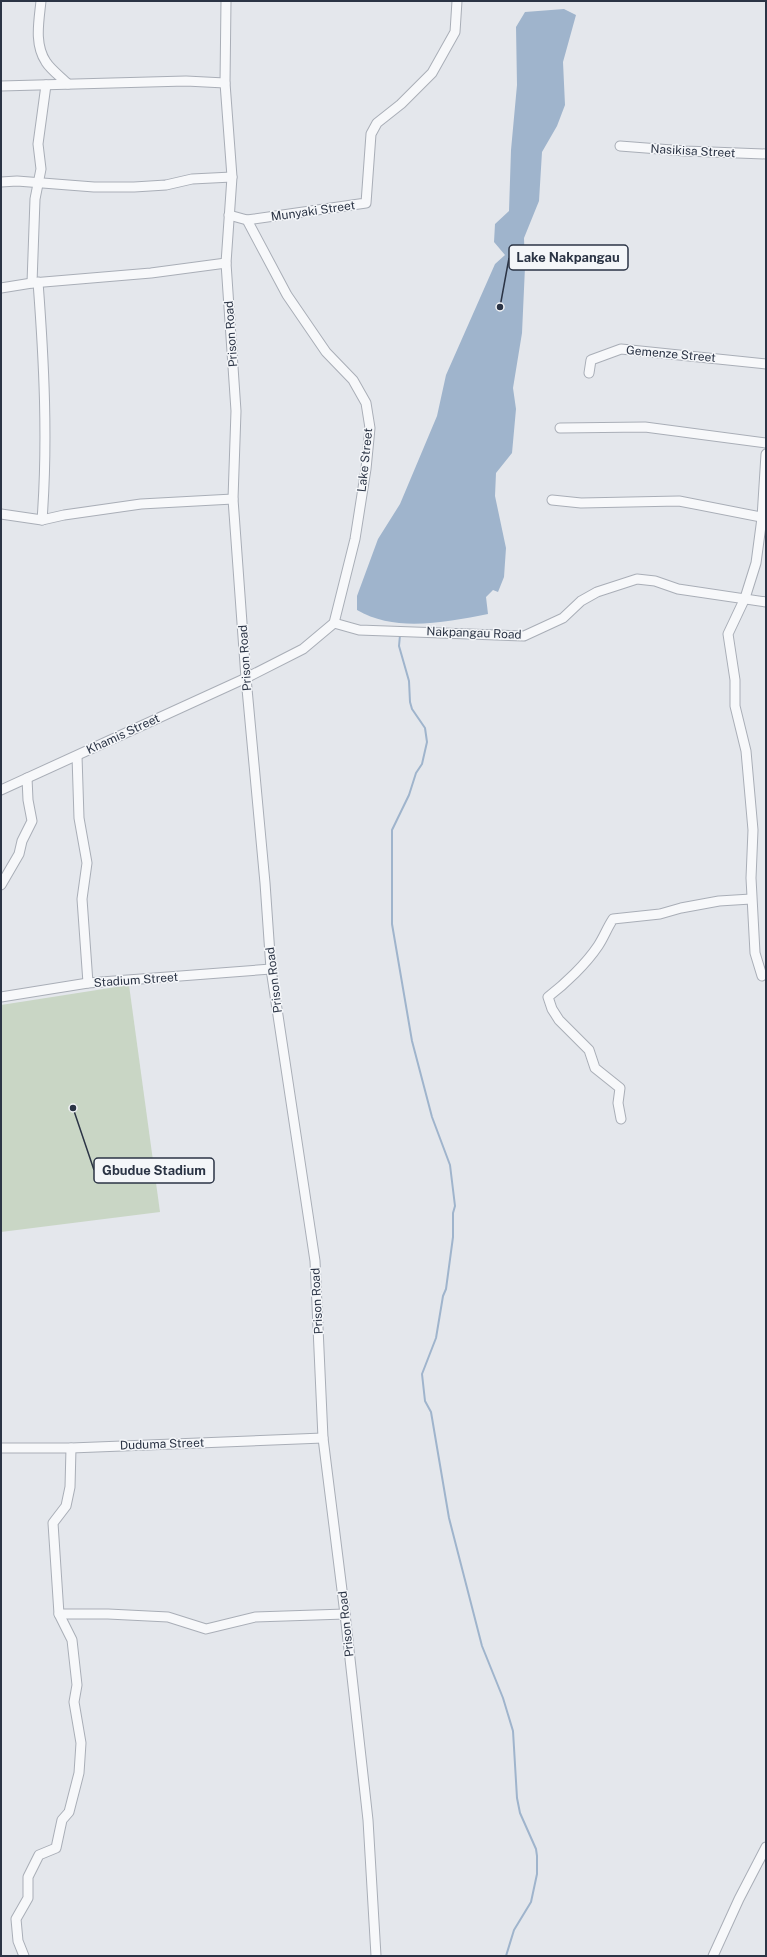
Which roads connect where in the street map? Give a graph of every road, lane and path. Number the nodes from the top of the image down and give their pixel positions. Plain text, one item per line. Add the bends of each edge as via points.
1 (41, 1) edge
2 (226, 1) edge
3 (457, 1) edge
4 (225, 83) junction
5 (46, 84) junction
6 (68, 84) junction
7 (1, 86) edge
8 (620, 146) dead end
9 (766, 154) edge
10 (232, 177) junction
11 (1, 182) edge
12 (38, 183) junction
13 (229, 216) junction
14 (247, 220) junction
15 (226, 263) junction
16 (35, 282) junction
17 (1, 288) edge
18 (766, 364) edge
19 (589, 373) dead end
20 (560, 428) dead end
21 (766, 443) edge
22 (766, 454) edge
23 (233, 499) junction
24 (552, 500) dead end
25 (1, 514) edge
26 (764, 518) edge
27 (42, 520) junction
28 (744, 598) junction
29 (766, 602) edge
30 (334, 623) junction
31 (246, 678) junction
32 (77, 756) junction
33 (27, 778) junction
34 (1, 790) edge
35 (1, 885) edge
36 (751, 899) junction
37 (271, 969) junction
38 (762, 976) dead end
39 (88, 983) junction
40 (1, 997) edge
41 (621, 1119) dead end
42 (323, 1438) junction
43 (1, 1448) edge
44 (71, 1448) junction
45 (59, 1614) junction
46 (345, 1614) junction
47 (766, 1847) edge
48 (24, 1956) edge
49 (376, 1956) edge
50 (713, 1956) edge

1 - 6 street via 38,36 41,52 46,62
2 - 4 street, Prison Road
3 - 14 street, Munyaki Street via 456,32 432,73 401,104 377,123 371,134 366,204
4 - 6 street via 186,81
4 - 10 street, Prison Road
5 - 6 street
5 - 7 street
5 - 12 street via 38,144 41,169
8 - 9 street, Nasikisa Street
10 - 12 street via 192,179 166,185 134,187
10 - 13 street, Prison Road
11 - 12 street
12 - 16 street via 35,199
13 - 14 street
13 - 15 street, Prison Road
14 - 30 street, Lake Street via 287,295 326,352 353,380 366,403 370,428 366,469 355,539
15 - 16 street via 151,273
15 - 23 street, Prison Road via 236,411
16 - 17 street
16 - 27 street via 45,429
18 - 19 street, Gemenze Street via 621,350 591,360
20 - 21 street via 645,427
22 - 26 street
23 - 27 street via 141,504 64,514
23 - 31 street, Prison Road
24 - 26 street via 580,503 679,502
25 - 27 street
26 - 28 street via 756,563
28 - 29 street, Nakpangau Road
28 - 30 street, Nakpangau Road via 685,590 655,581 637,579 597,592 581,601 563,618 524,636 359,630
28 - 36 street via 728,634 735,680 735,706 746,751 753,830
30 - 31 street via 303,650
31 - 32 street, Khamis Street
31 - 37 street, Prison Road
32 - 33 street, Khamis Street
32 - 39 street via 79,818 86,863 82,900
33 - 34 street, Khamis Street
33 - 35 street via 32,821 19,854
36 - 38 street via 754,953
36 - 41 street via 719,901 660,914 613,919 592,954 567,982 548,997 559,1020 589,1050 595,1068 620,1088 618,1103
37 - 39 street, Stadium Street
37 - 42 street, Prison Road via 315,1261
39 - 40 street, Stadium Street
42 - 44 street, Duduma Street
42 - 46 street, Prison Road
43 - 44 street, Duduma Street
44 - 45 street via 69,1494 66,1506 54,1523
45 - 46 street via 168,1617 206,1629 255,1617
45 - 48 street via 72,1640 77,1685 74,1702 81,1743 79,1773 69,1812 62,1820 56,1848 39,1855 28,1876 28,1898 16,1918 18,1941
46 - 49 street, Prison Road via 368,1820
47 - 50 street

